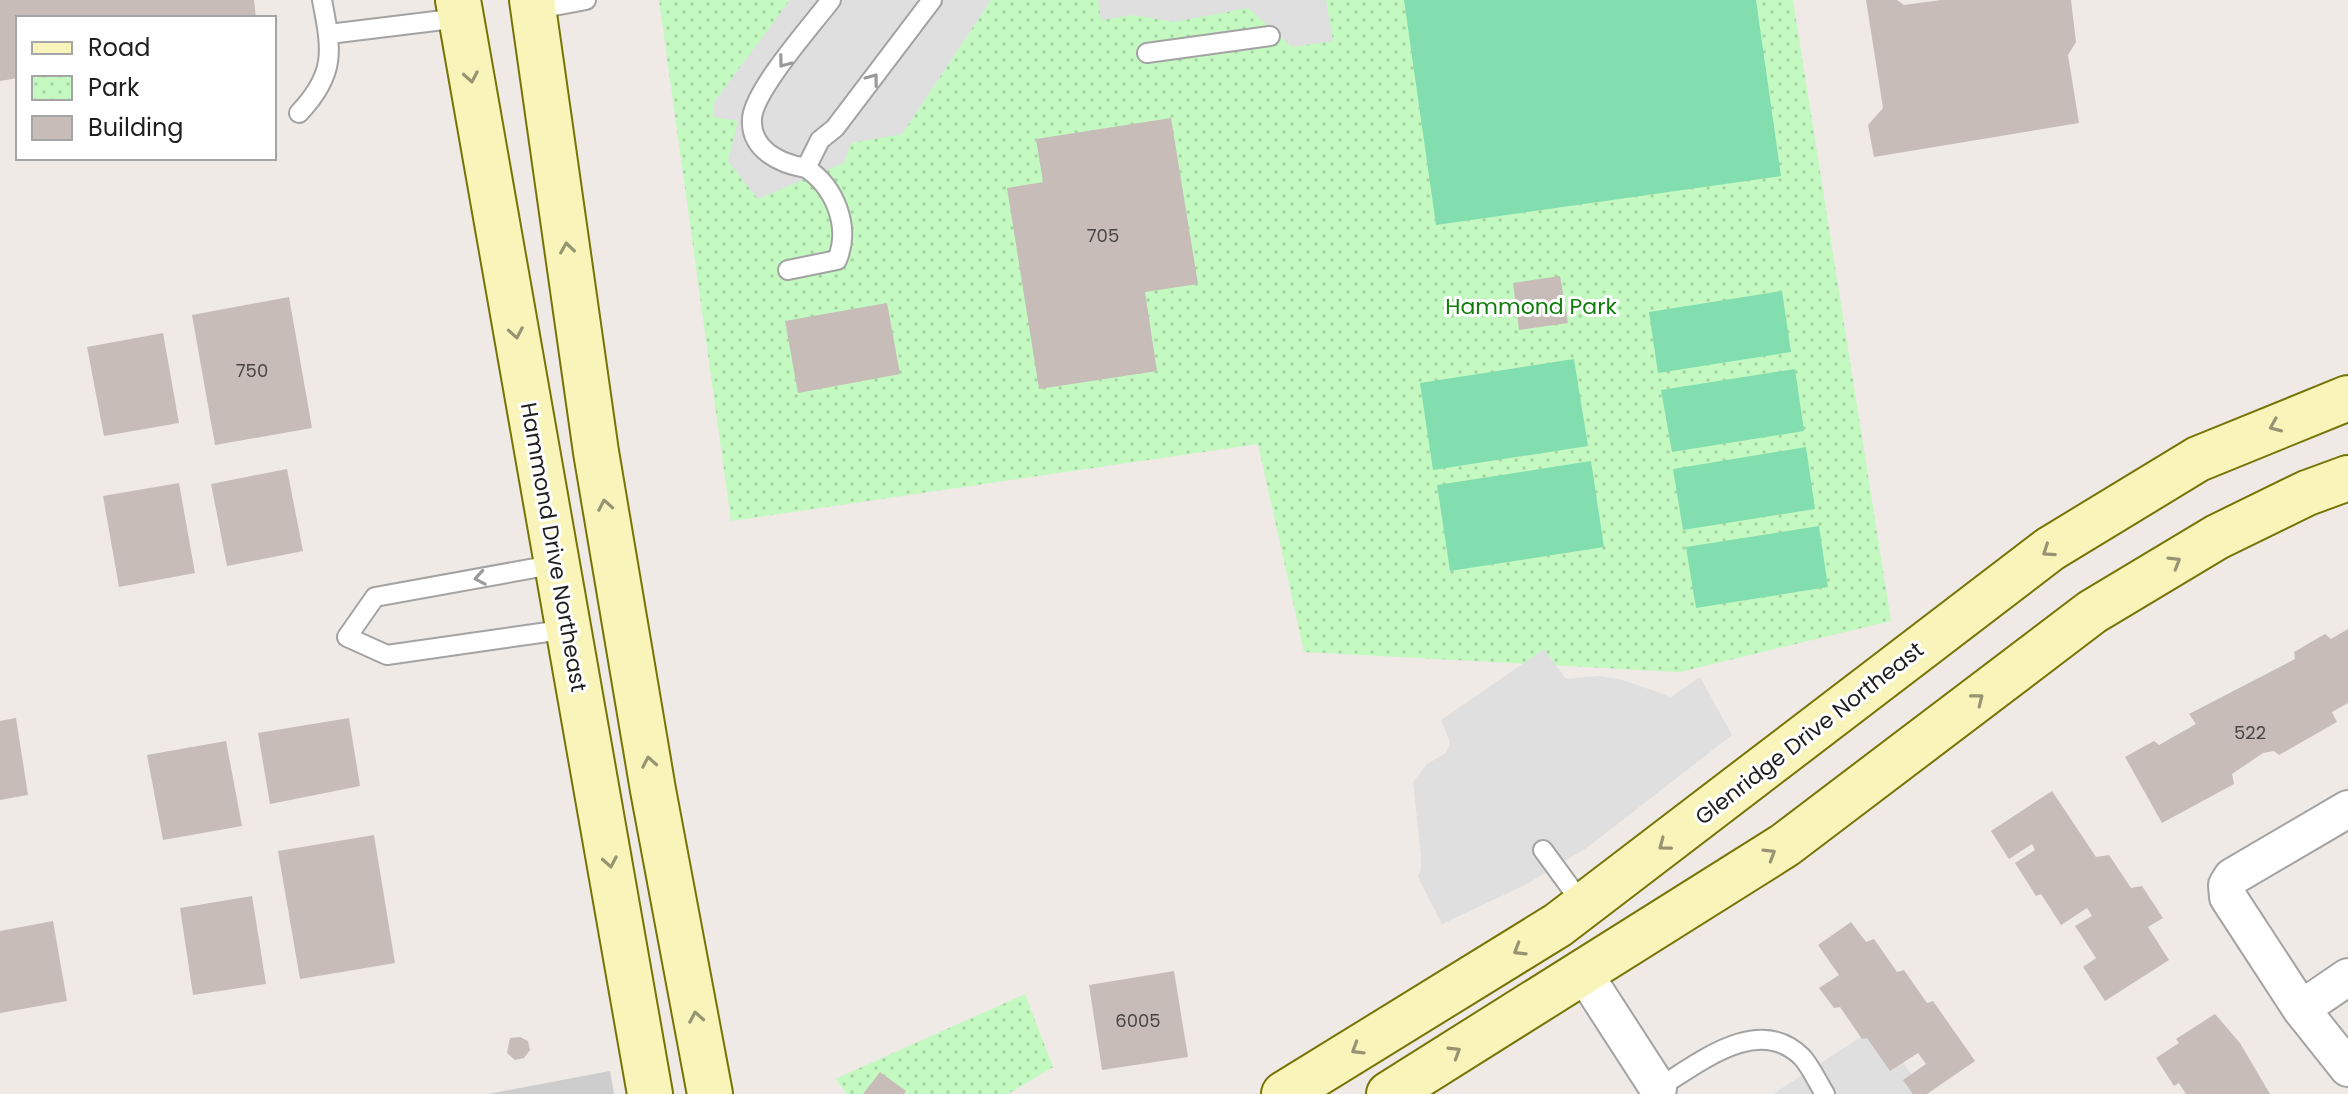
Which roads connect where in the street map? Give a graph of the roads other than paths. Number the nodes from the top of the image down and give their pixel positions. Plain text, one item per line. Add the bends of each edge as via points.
1 (322, 0) edge
2 (586, 0) edge
3 (831, 0) edge
4 (932, 0) edge
5 (532, 5) edge
6 (459, 9) edge
7 (329, 34) junction
8 (1270, 36) dead end
9 (1147, 53) dead end
10 (299, 113) dead end
11 (806, 168) junction
12 (788, 270) dead end
13 (2348, 398) edge
14 (2348, 478) edge
15 (557, 564) junction
16 (569, 629) junction
17 (2348, 809) edge
18 (1543, 850) dead end
19 (1584, 906) junction
20 (1583, 972) junction
21 (2348, 977) edge
22 (2301, 1009) junction
23 (2348, 1068) edge
24 (1662, 1092) edge
25 (650, 1094) edge
26 (710, 1094) edge
27 (1284, 1094) edge
28 (1389, 1094) edge
29 (1825, 1094) edge

1 - 7 lane
2 - 5 lane
3 -> 11 lane via 765,87 752,117 757,141 776,160
11 -> 4 lane via 820,140 835,128
26 -> 5 main road via 596,452
6 - 7 lane
6 -> 15 main road, Hammond Drive Northeast
7 - 10 lane via 319,92
8 - 9 lane
11 - 12 lane via 827,185 841,221 841,250 837,260
13 -> 19 main road, Glenridge Drive Northeast via 2198,459 2050,549
20 -> 14 main road via 1785,845 2092,612 2217,537
15 - 16 main road, Hammond Drive Northeast
15 -> 16 lane via 375,597 347,637 387,655
16 -> 25 main road, Hammond Drive Northeast
17 - 22 street via 2232,877 2227,885 2228,897
18 - 19 lane
19 -> 27 main road, Glenridge Drive Northeast
20 - 24 street
28 -> 20 main road
21 - 22 street
22 - 23 street
24 - 29 lane via 1732,1044 1760,1040 1782,1044 1803,1058

